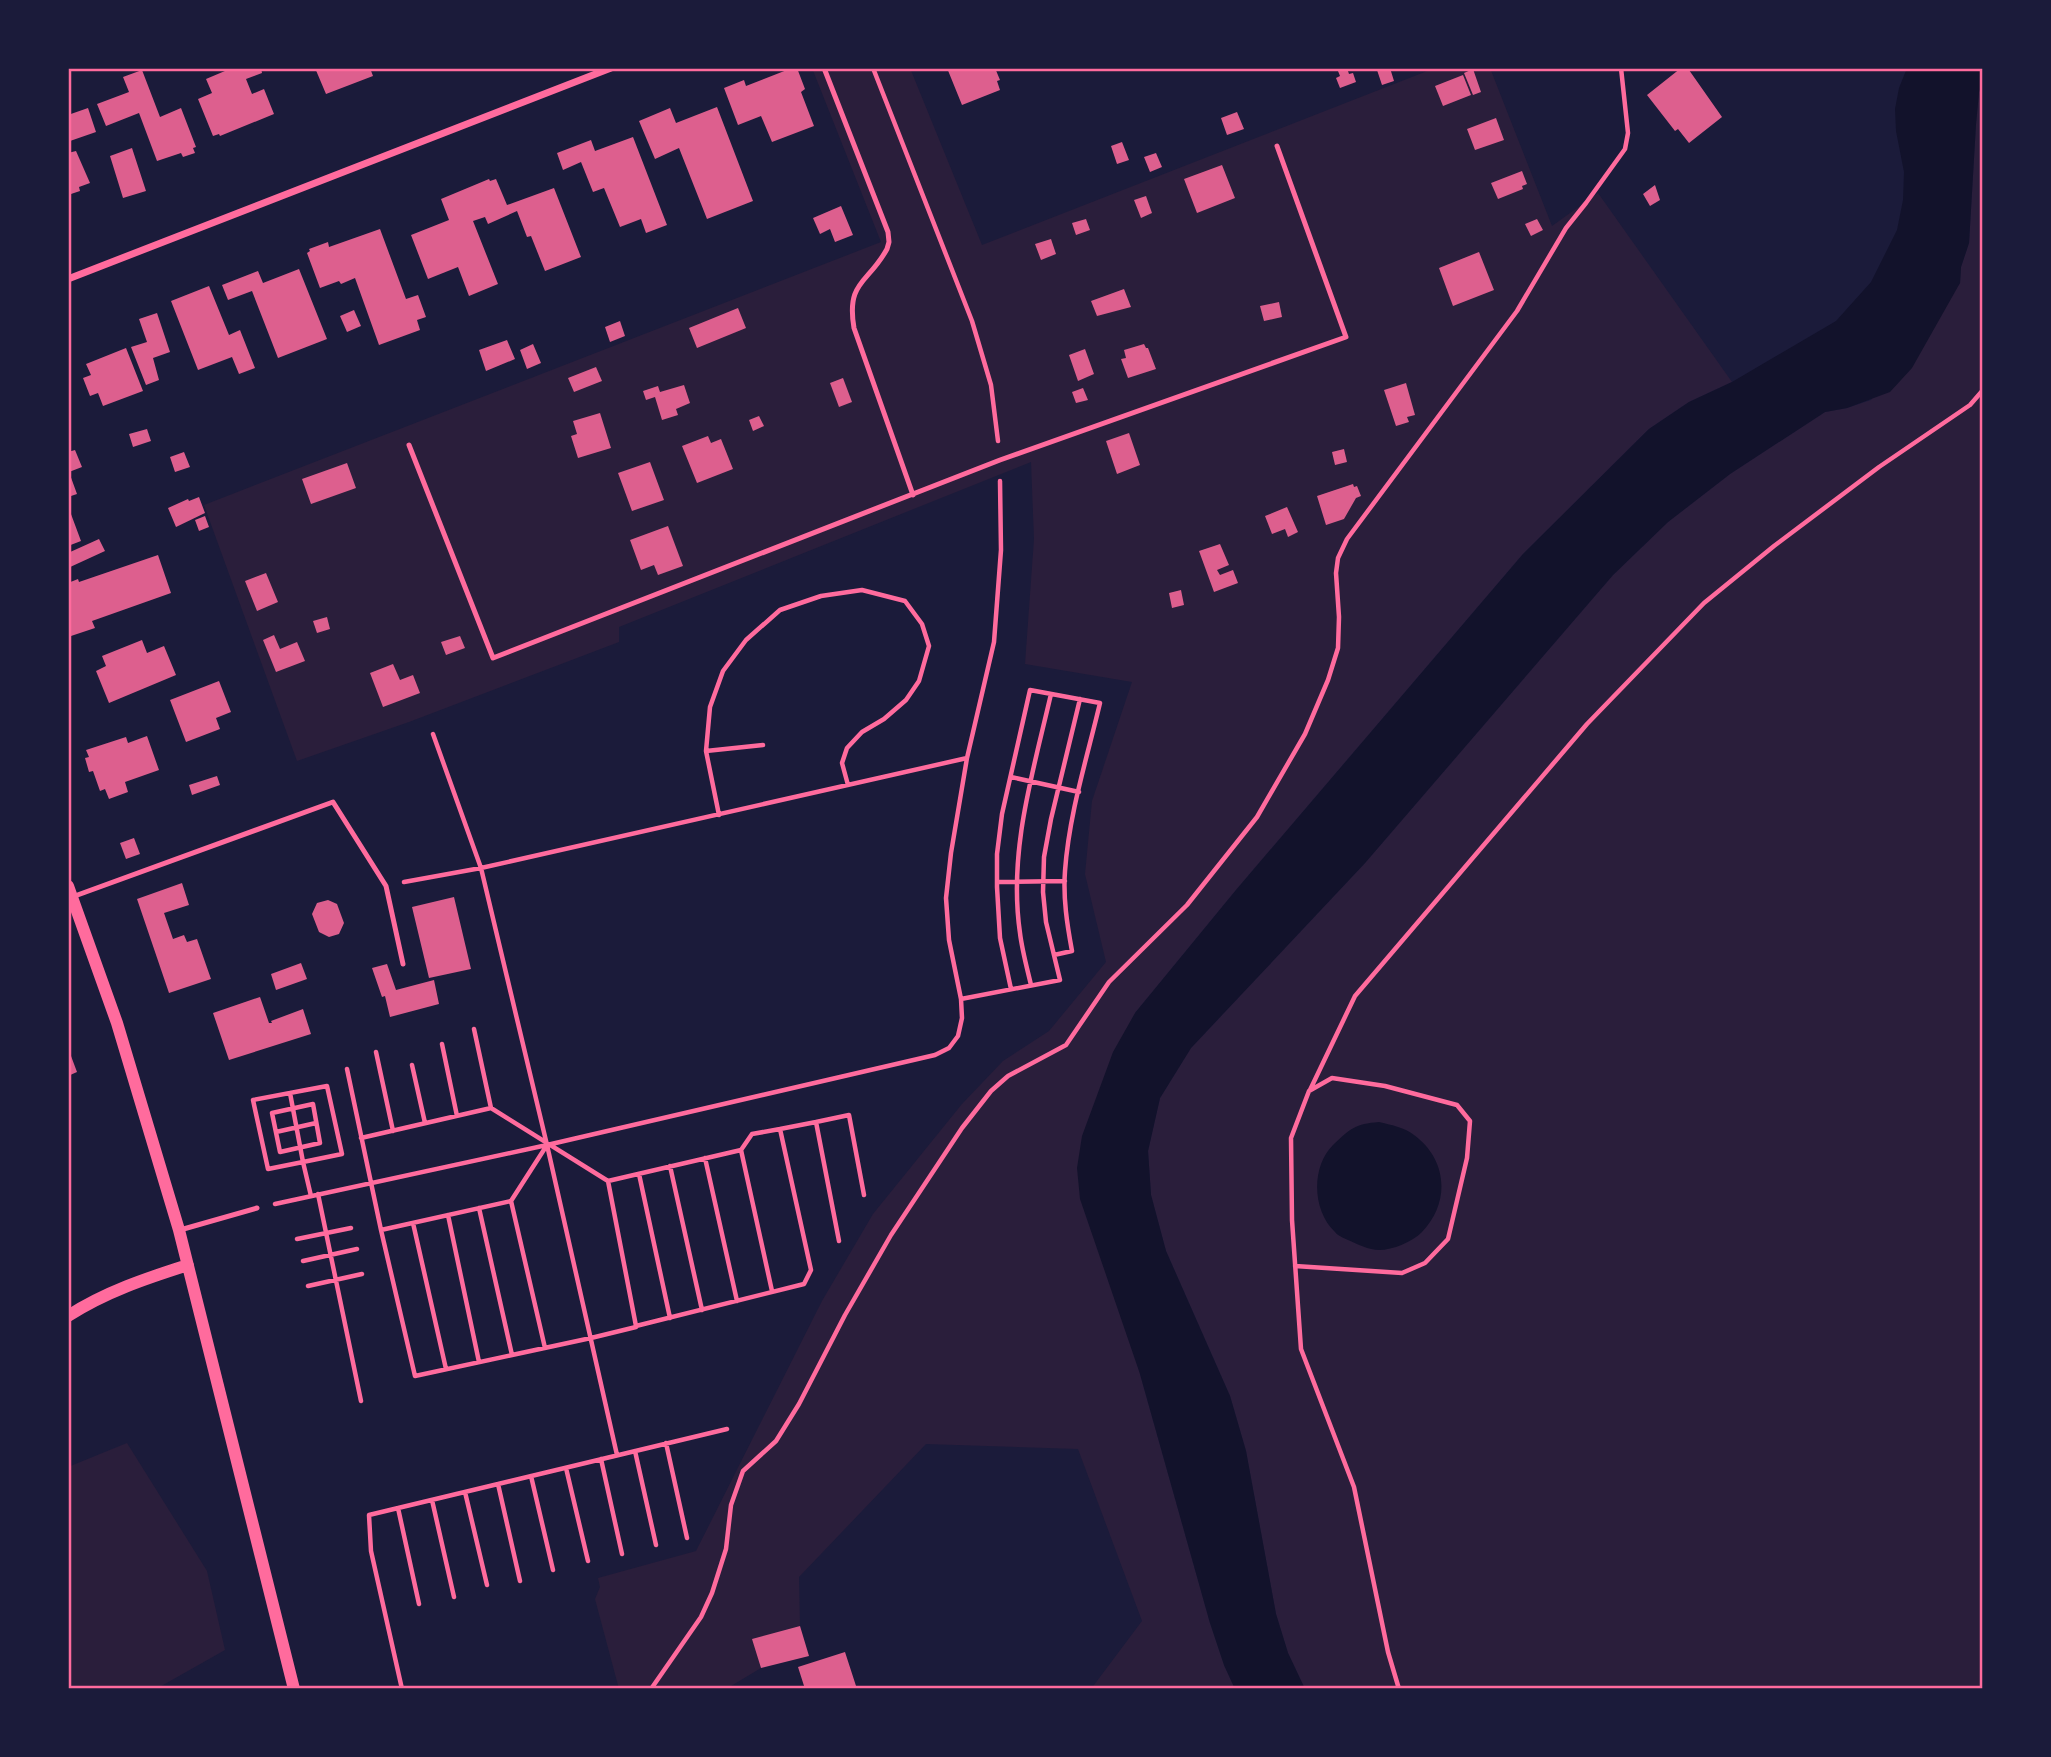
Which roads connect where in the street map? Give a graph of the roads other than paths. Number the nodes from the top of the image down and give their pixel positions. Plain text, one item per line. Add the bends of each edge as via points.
1 (611, 68) edge
2 (824, 68) edge
3 (1277, 146) dead end
4 (68, 279) edge
5 (409, 445) dead end
6 (913, 495) junction
7 (70, 892) edge
8 (403, 964) dead end
9 (257, 1208) road end
10 (179, 1230) junction
11 (188, 1265) junction
12 (68, 1316) edge
13 (294, 1689) edge

1 - 4 street
2 - 6 lane via 888,232 887,249 857,288 851,311
3 - 6 lane via 1346,337
5 - 6 lane via 493,659
7 - 8 lane via 333,803 386,886
7 - 10 street via 117,1023
9 - 10 lane
10 - 11 street
11 - 12 street via 112,1292
11 - 13 street

